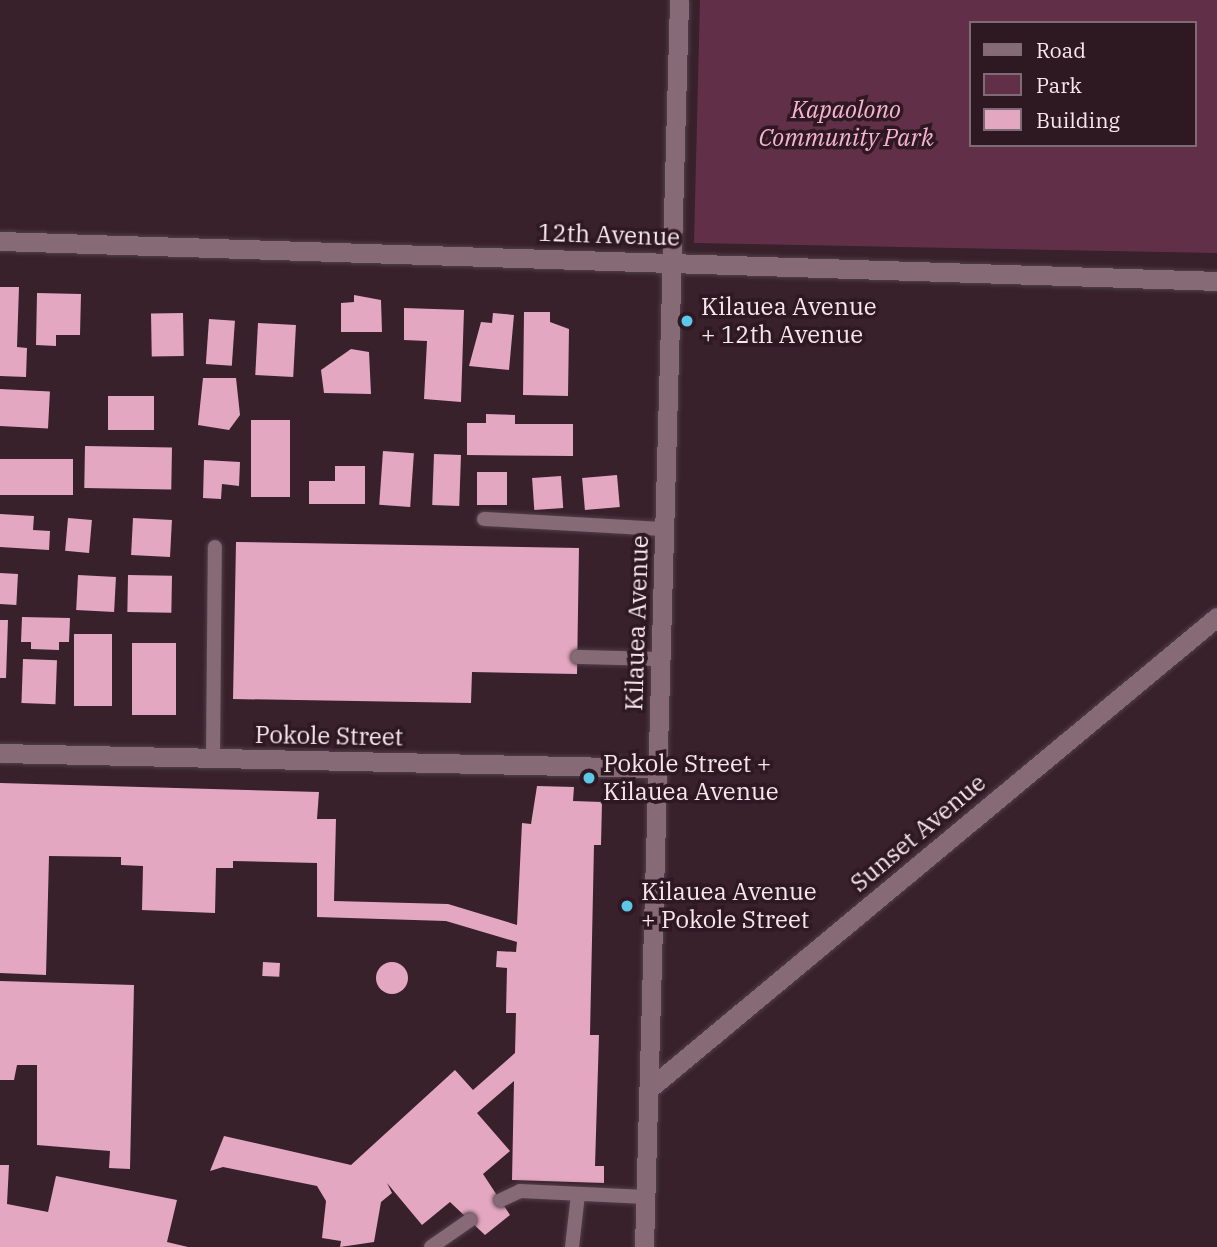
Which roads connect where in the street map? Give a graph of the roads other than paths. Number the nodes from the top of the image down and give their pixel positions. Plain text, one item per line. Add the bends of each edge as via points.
1 (679, 0) edge
2 (0, 241) edge
3 (673, 262) junction
4 (1217, 281) edge
5 (484, 519) dead end
6 (664, 529) junction
7 (215, 547) dead end
8 (1217, 617) edge
9 (578, 657) dead end
10 (660, 659) junction
11 (0, 753) edge
12 (213, 758) junction
13 (657, 768) junction
14 (650, 1088) junction
15 (578, 1194) junction
16 (646, 1197) junction
17 (500, 1200) dead end
18 (470, 1220) dead end
19 (431, 1247) edge
20 (572, 1247) edge
21 (644, 1247) edge

1 - 3 street, Kilauea Avenue
2 - 3 street, 12th Avenue
3 - 4 street, 12th Avenue
3 - 6 street, Kilauea Avenue
5 - 6 lane
6 - 10 street, Kilauea Avenue
7 - 12 lane
8 - 14 street, Sunset Avenue
9 - 10 lane
10 - 13 street, Kilauea Avenue
11 - 12 street, Pokole Street
12 - 13 street, Pokole Street
13 - 14 street, Kilauea Avenue
14 - 16 street, Kilauea Avenue
15 - 16 lane
15 - 17 lane via 520,1191
15 - 20 lane
16 - 21 street, Kilauea Avenue
18 - 19 lane

